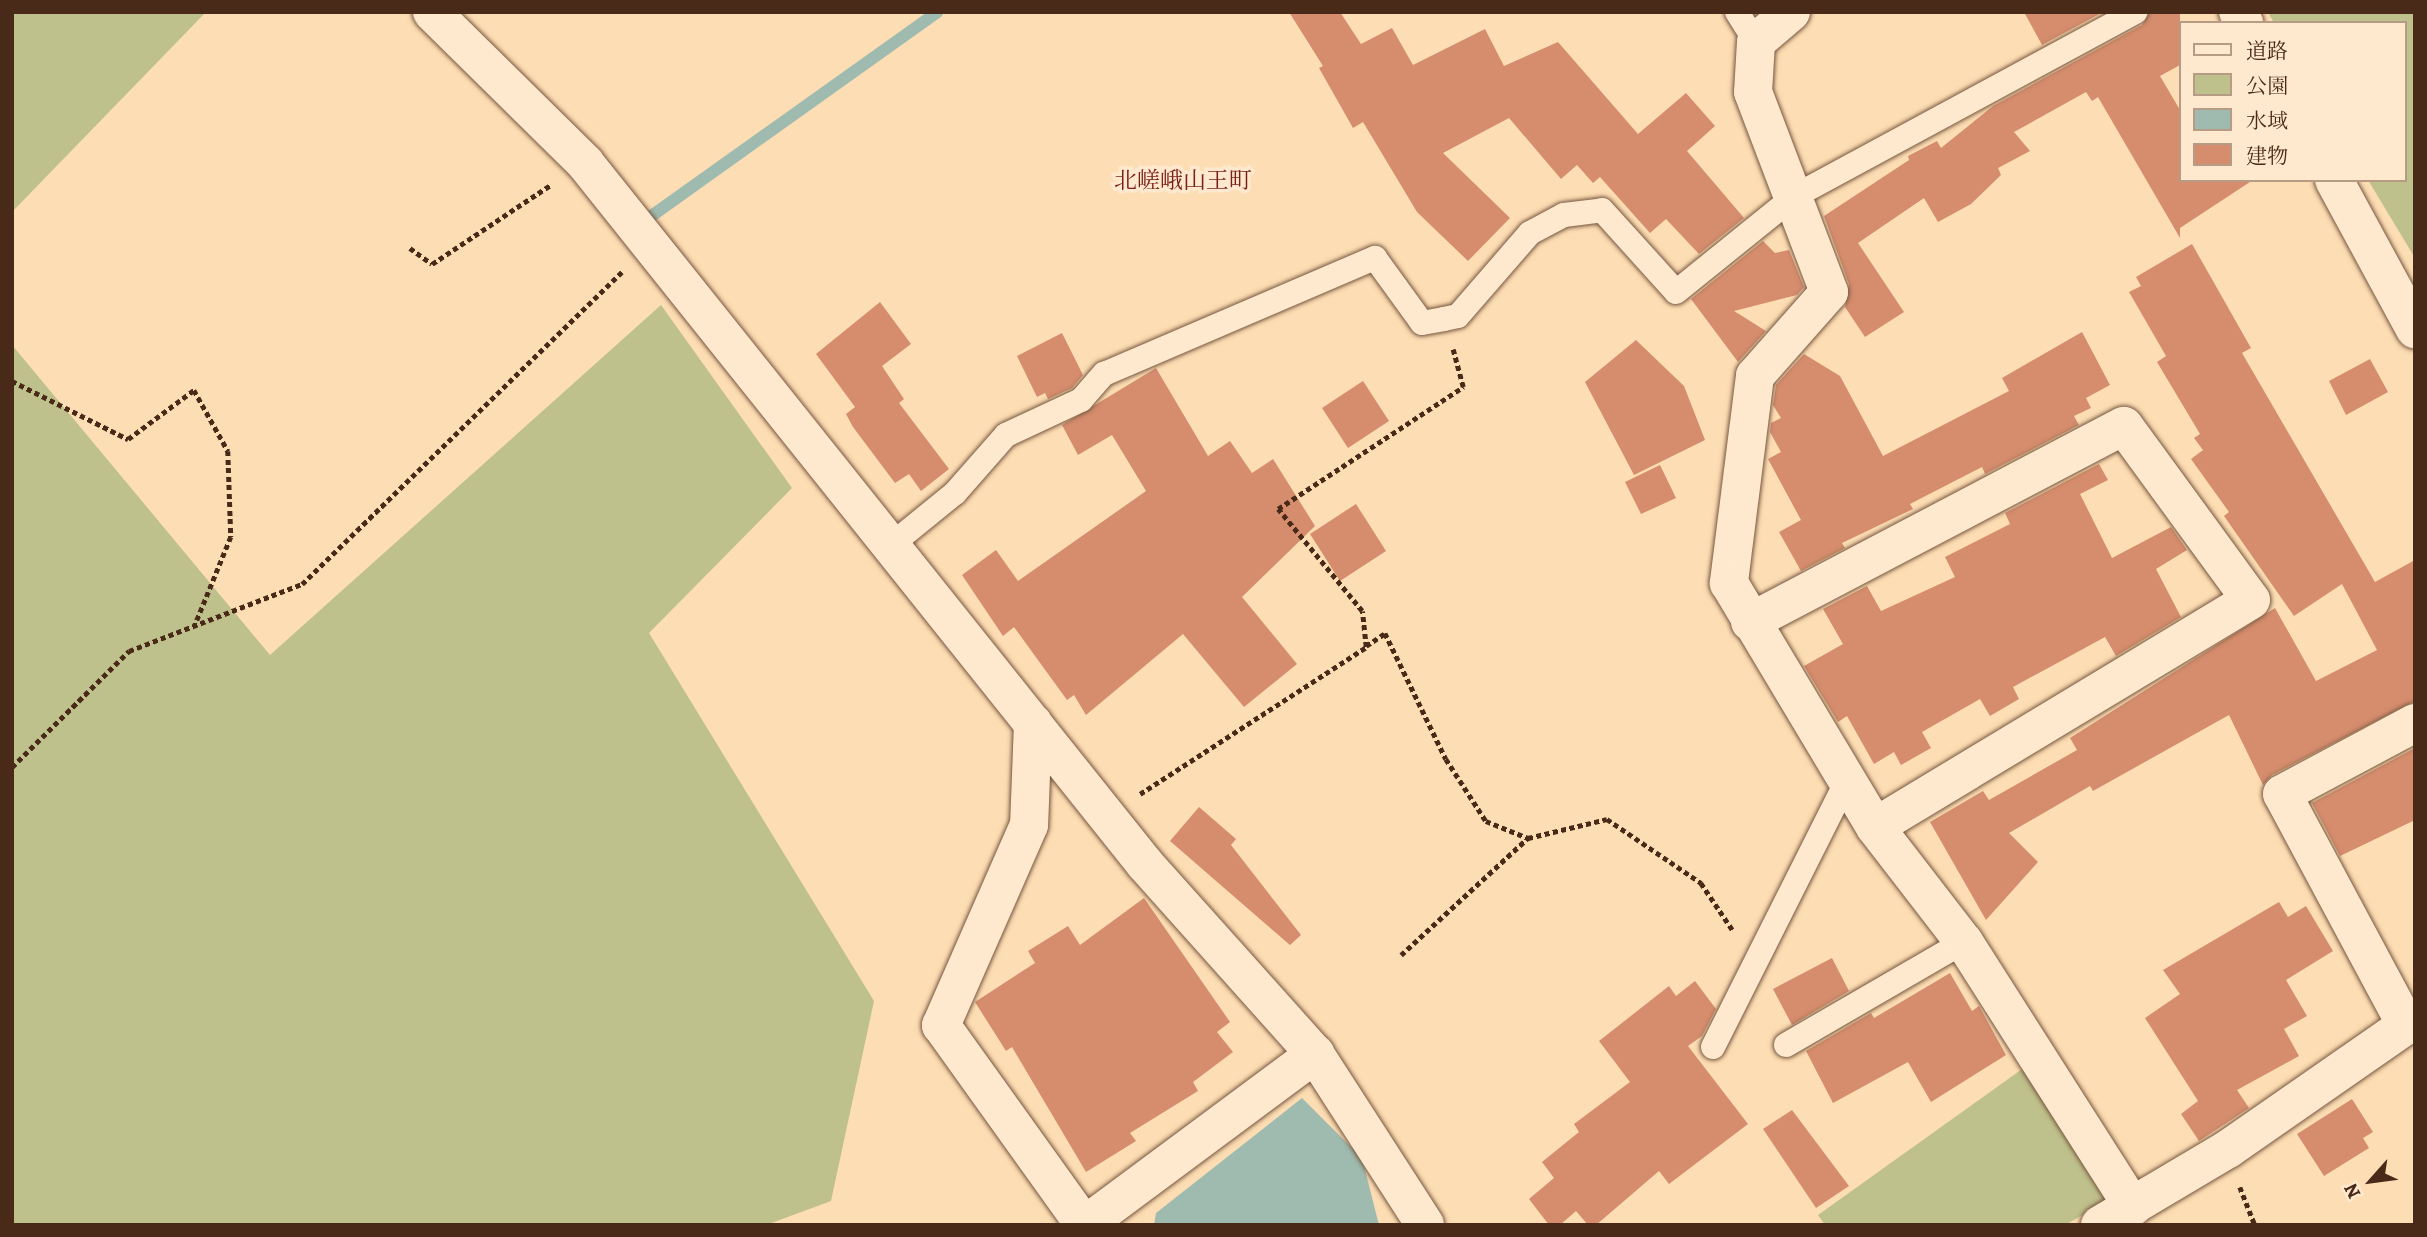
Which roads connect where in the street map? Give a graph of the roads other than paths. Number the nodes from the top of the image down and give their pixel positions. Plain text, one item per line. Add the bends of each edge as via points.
1 (432, 12) edge
2 (1791, 12) edge
3 (2135, 12) edge
4 (1746, 27) edge
5 (2335, 182) edge
6 (1795, 196) junction
7 (2412, 317) edge
8 (891, 545) junction
9 (1750, 622) junction
10 (1033, 723) junction
11 (2415, 723) edge
12 (1847, 780) junction
13 (1875, 827) junction
14 (1964, 942) junction
15 (2410, 1022) edge
16 (1786, 1045) dead end
17 (1713, 1047) dead end
18 (1315, 1055) junction
19 (2133, 1207) junction
20 (1085, 1225) edge
21 (1424, 1225) edge
22 (2100, 1225) edge

1 - 8 street via 585,163
2 - 4 street
3 - 6 lane
4 - 6 street via 1753,92
5 - 7 street
6 - 8 lane via 1676,292 1602,211 1564,215 1530,233 1458,317 1422,323 1375,258 1104,374 1081,400 1006,435 955,493
6 - 9 street via 1829,292 1755,376 1729,583
8 - 10 street
9 - 12 street
9 - 13 street via 2124,426 2252,600
10 - 18 street via 1107,816
10 - 20 street via 1029,825 941,1025
11 - 15 street via 2282,794
12 - 13 street
12 - 17 lane
13 - 14 street
14 - 16 lane
14 - 19 street
15 - 19 street via 2228,1149
18 - 20 street
18 - 21 street
19 - 22 street

